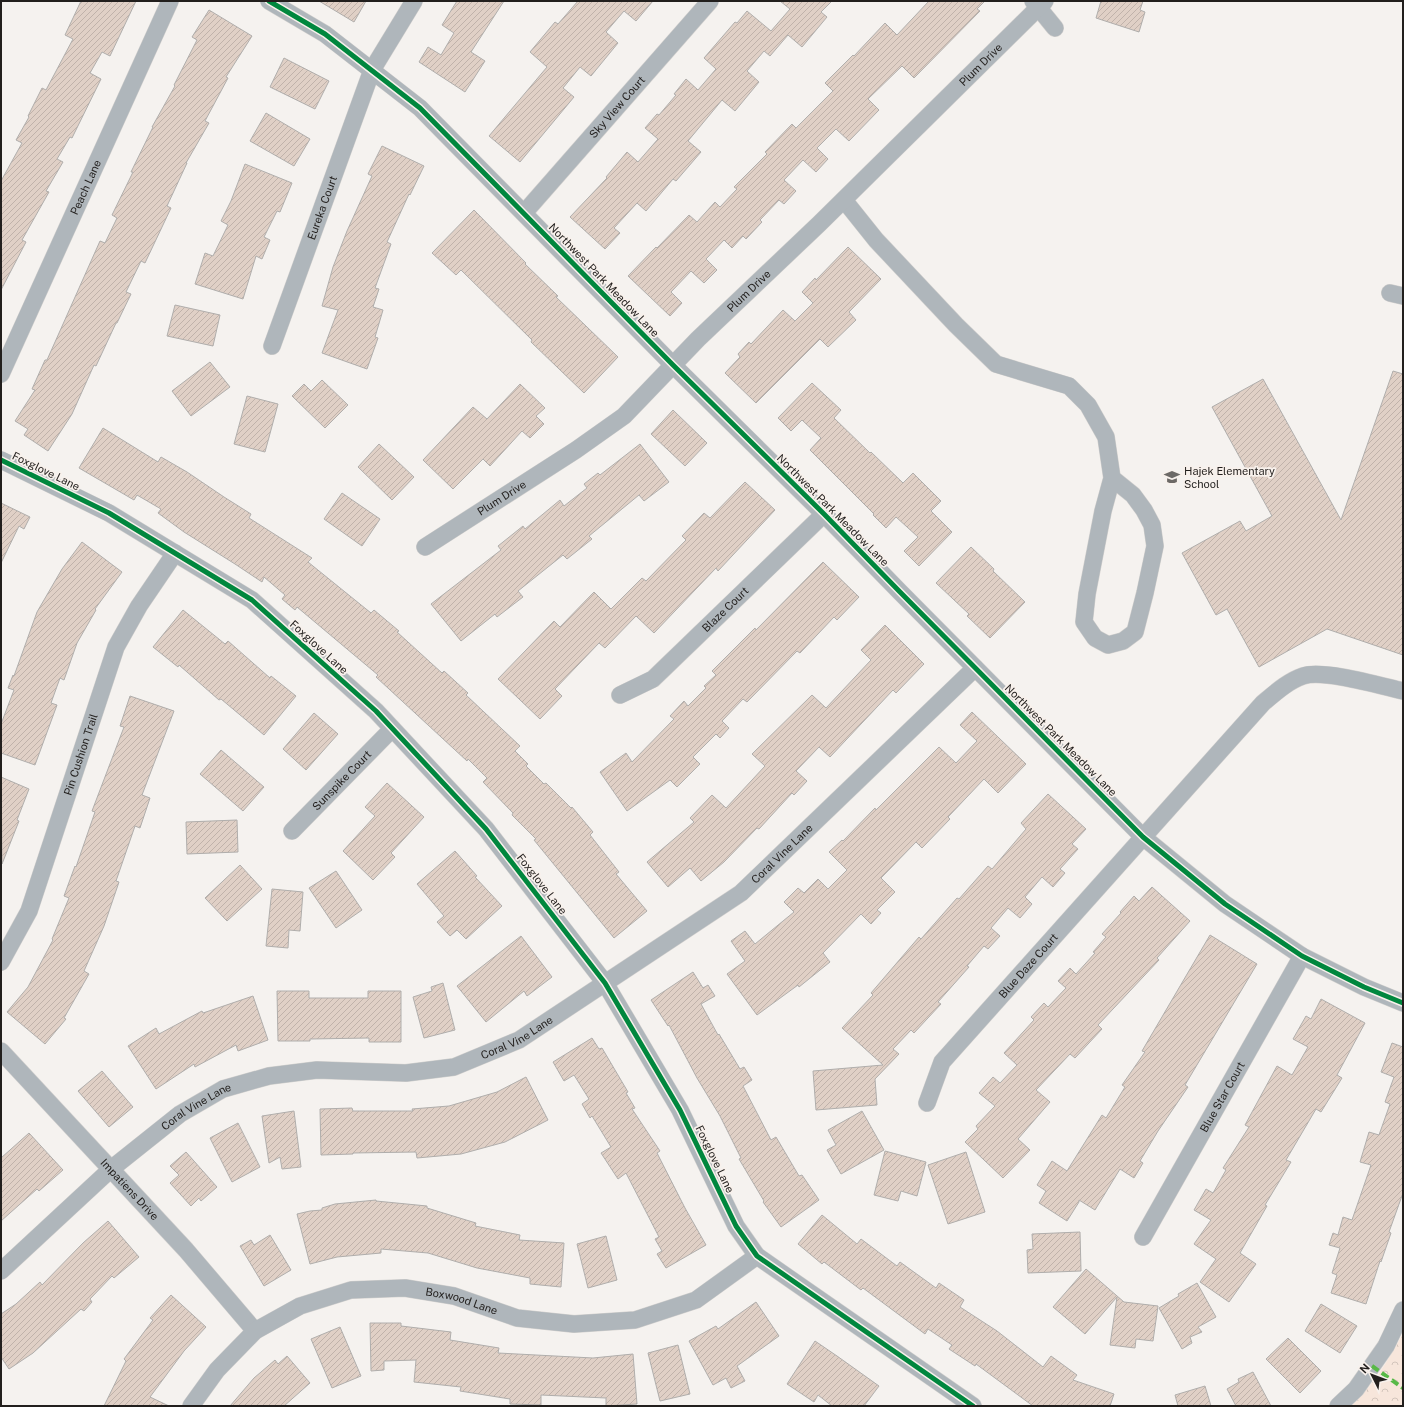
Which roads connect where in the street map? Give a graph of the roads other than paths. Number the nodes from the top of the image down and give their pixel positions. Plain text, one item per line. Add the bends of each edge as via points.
1 (170, 1) edge
2 (269, 1) edge
3 (414, 1) edge
4 (710, 1) edge
5 (1039, 3) edge
6 (1055, 28) dead end
7 (372, 70) junction
8 (844, 200) junction
9 (524, 212) junction
10 (272, 346) dead end
11 (673, 365) junction
12 (1, 374) edge
13 (1, 460) edge
14 (1112, 478) junction
15 (824, 514) junction
16 (426, 546) dead end
17 (175, 553) junction
18 (975, 668) junction
19 (1403, 690) edge
20 (620, 695) dead end
21 (392, 729) junction
22 (292, 831) dead end
23 (1143, 837) junction
24 (1302, 956) junction
25 (1, 962) edge
26 (605, 983) junction
27 (1403, 1003) edge
28 (1, 1051) edge
29 (927, 1103) dead end
30 (110, 1169) junction
31 (1143, 1237) dead end
32 (756, 1256) junction
33 (1, 1271) edge
34 (1403, 1310) edge
35 (255, 1331) junction
36 (191, 1406) edge
37 (974, 1406) edge
38 (1338, 1406) edge

1 - 12 street, Peach Lane
2 - 7 street, Northwest Park Meadow Lane via 325,34
3 - 7 street, Eureka Court
4 - 9 street, Sky View Court
5 - 6 street
5 - 8 street, Plum Drive
7 - 9 street, Northwest Park Meadow Lane via 420,108
7 - 10 street, Eureka Court
8 - 11 street, Plum Drive
8 - 14 street via 876,240 996,364 1069,386 1088,405 1106,437
9 - 11 street, Northwest Park Meadow Lane
11 - 15 street, Northwest Park Meadow Lane
11 - 16 street, Plum Drive via 624,416 576,450
13 - 17 street, Foxglove Lane via 109,513
14 - 14 street via 1100,526 1084,622 1095,638 1108,645 1123,641 1135,632 1155,546 1152,525 1144,510 1133,495
15 - 18 street, Northwest Park Meadow Lane
15 - 20 street, Blaze Court via 653,679
17 - 21 street, Foxglove Lane via 252,600 376,711
17 - 25 street, Pin Cushion Trail via 139,606 116,647 29,911
18 - 23 street, Northwest Park Meadow Lane
18 - 26 street, Coral Vine Lane via 741,893
19 - 23 street, Blue Daze Court via 1329,674 1304,675 1284,685 1263,703
21 - 22 street, Sunspike Court
21 - 26 street, Foxglove Lane via 486,829
23 - 24 street, Northwest Park Meadow Lane via 1225,904
23 - 29 street, Blue Daze Court via 942,1062
24 - 27 street, Northwest Park Meadow Lane
24 - 31 street, Blue Star Court
26 - 30 street, Coral Vine Lane via 519,1040 454,1067 406,1073 317,1070 269,1076 223,1089 180,1114
26 - 32 street, Foxglove Lane via 680,1110 736,1226
28 - 30 street, Impatiens Drive
30 - 33 street, Coral Vine Lane
30 - 35 street, Impatiens Drive via 186,1250
32 - 35 street, Boxwood Lane via 696,1300 635,1320 574,1324 517,1318 454,1296 405,1288 351,1290 300,1306
32 - 37 street, Foxglove Lane
34 - 38 street via 1386,1346 1356,1389
35 - 36 street, Boxwood Lane via 217,1370

